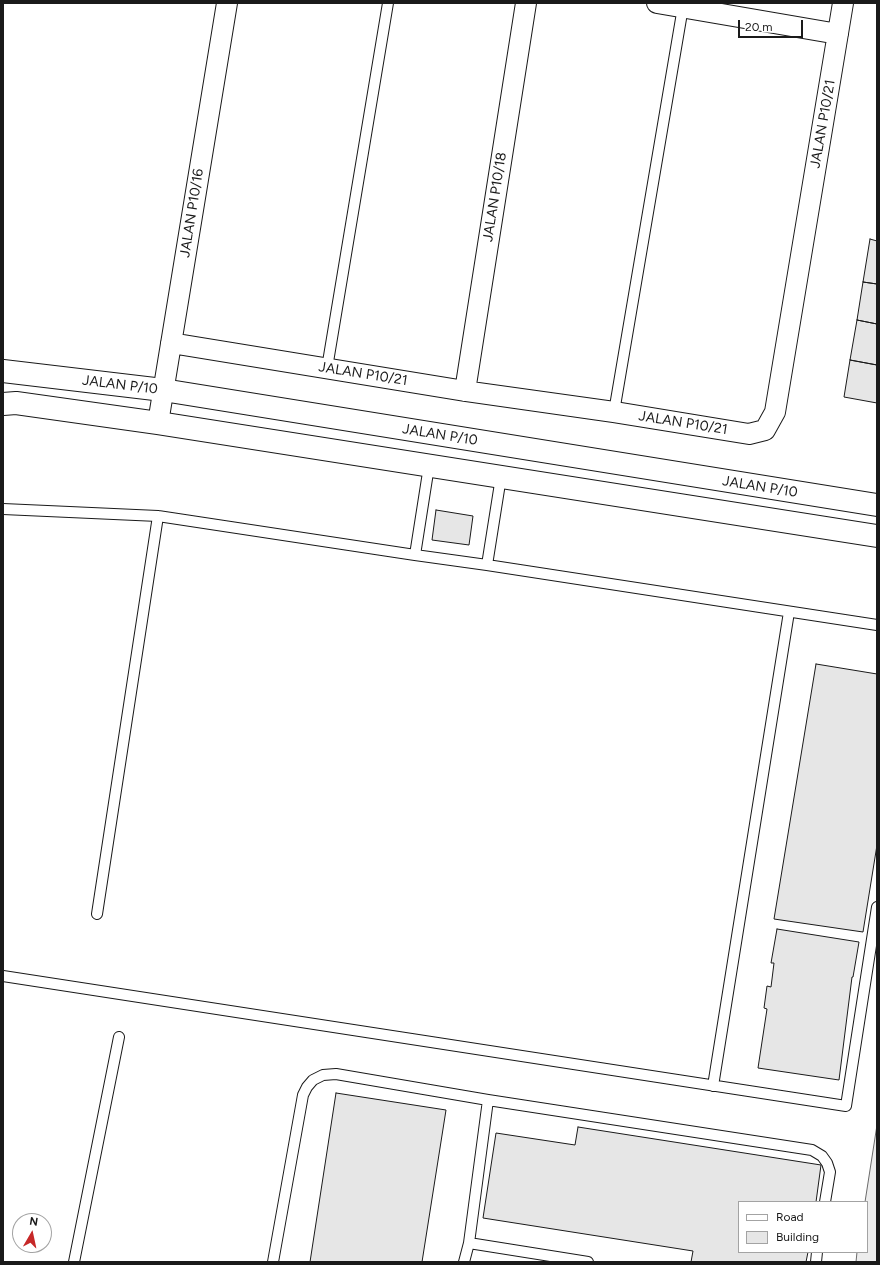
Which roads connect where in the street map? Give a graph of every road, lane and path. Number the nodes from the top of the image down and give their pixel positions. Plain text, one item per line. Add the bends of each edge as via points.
1 (227, 3) edge
2 (388, 3) edge
3 (526, 3) edge
4 (657, 3) edge
5 (843, 3) edge
6 (682, 8) junction
7 (838, 34) junction
8 (171, 343) junction
9 (327, 368) junction
10 (3, 371) edge
11 (163, 390) junction
12 (465, 391) junction
13 (3, 404) edge
14 (614, 412) junction
15 (158, 423) junction
16 (429, 466) junction
17 (501, 477) junction
18 (877, 505) edge
19 (3, 509) edge
20 (158, 516) junction
21 (877, 536) edge
22 (415, 555) junction
23 (487, 565) junction
24 (789, 612) junction
25 (877, 625) edge
26 (877, 907) edge
27 (97, 914) dead end
28 (3, 976) edge
29 (119, 1037) dead end
30 (713, 1086) junction
31 (488, 1100) junction
32 (825, 1201) edge
33 (469, 1243) junction
34 (74, 1262) edge
35 (273, 1262) edge
36 (464, 1262) edge
37 (588, 1262) edge

1 - 8 street, JALAN P10/16
2 - 9 lane
3 - 12 street, JALAN P10/18
4 - 6 street
5 - 7 street, JALAN P10/21
6 - 7 street
6 - 14 lane
7 - 14 street, JALAN P10/21 via 774,412 765,430 749,434
8 - 9 street, JALAN P10/21
8 - 11 street, JALAN P10/16
9 - 12 street, JALAN P10/21
10 - 11 street, JALAN P/10
11 - 15 street, JALAN P10/16
11 - 18 street, JALAN P/10
12 - 14 street, JALAN P10/21
13 - 15 street via 16,403
15 - 16 street
16 - 17 street
16 - 22 lane
17 - 21 street
17 - 23 lane
19 - 20 lane
20 - 22 lane
20 - 27 lane
22 - 23 lane
23 - 24 lane
24 - 25 lane
24 - 30 lane
26 - 30 lane via 846,1106
28 - 30 lane
29 - 34 lane
31 - 32 lane via 812,1150 822,1156 830,1172
31 - 33 lane
31 - 35 lane via 336,1074 323,1075 313,1080 303,1095
33 - 36 lane
33 - 37 lane

